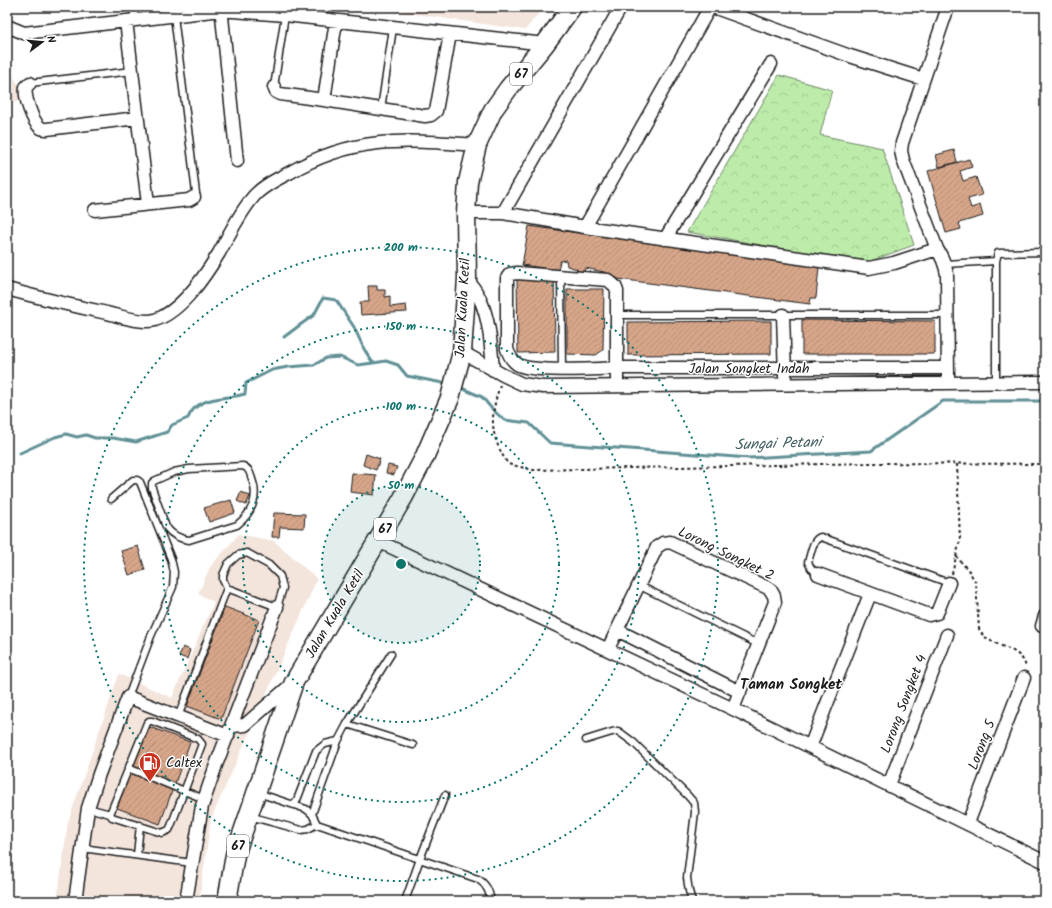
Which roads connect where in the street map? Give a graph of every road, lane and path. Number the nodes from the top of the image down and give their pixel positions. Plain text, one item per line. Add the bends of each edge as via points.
1 (133, 7) edge
2 (572, 7) edge
3 (621, 7) edge
4 (710, 7) edge
5 (713, 7) edge
6 (947, 7) edge
7 (221, 8) edge
8 (286, 15) junction
9 (174, 16) junction
10 (130, 21) junction
11 (336, 21) junction
12 (7, 26) edge
13 (393, 28) junction
14 (450, 34) junction
15 (545, 44) junction
16 (771, 64) dead end
17 (132, 71) junction
18 (923, 79) junction
19 (30, 83) joint
20 (274, 87) joint
21 (324, 100) junction
22 (381, 108) junction
23 (137, 118) junction
24 (477, 145) junction
25 (237, 161) dead end
26 (194, 197) joint
27 (148, 204) junction
28 (95, 210) dead end
29 (466, 213) junction
30 (503, 213) junction
31 (585, 227) junction
32 (665, 239) junction
33 (937, 249) junction
34 (1045, 252) edge
35 (996, 261) junction
36 (945, 264) junction
37 (561, 277) junction
38 (466, 278) junction
39 (7, 288) edge
40 (617, 315) junction
41 (783, 315) junction
42 (946, 315) junction
43 (462, 352) junction
44 (617, 368) junction
45 (785, 368) junction
46 (948, 368) junction
47 (562, 369) junction
48 (498, 372) junction
49 (996, 382) junction
50 (1045, 382) edge
51 (948, 383) junction
52 (785, 384) junction
53 (617, 385) junction
54 (957, 464) junction
55 (1045, 464) edge
56 (111, 499) dead end
57 (166, 527) junction
58 (159, 530) junction
59 (378, 541) junction
60 (956, 556) junction
61 (818, 574) joint
62 (949, 583) junction
63 (638, 585) junction
64 (227, 588) junction
65 (870, 594) junction
66 (277, 607) junction
67 (617, 630) junction
68 (947, 635) dead end
69 (758, 644) junction
70 (608, 649) junction
71 (391, 654) dead end
72 (1024, 678) joint
73 (294, 682) junction
74 (740, 692) junction
75 (128, 697) junction
76 (733, 709) junction
77 (178, 717) junction
78 (347, 724) junction
79 (230, 731) junction
80 (586, 740) dead end
81 (338, 741) junction
82 (413, 745) dead end
83 (810, 747) junction
84 (128, 768) junction
85 (889, 785) junction
86 (184, 791) junction
87 (255, 792) junction
88 (445, 795) dead end
89 (204, 799) junction
90 (295, 806) junction
91 (88, 808) junction
92 (110, 814) junction
93 (312, 814) junction
94 (248, 816) junction
95 (968, 823) junction
96 (317, 824) junction
97 (140, 825) junction
98 (82, 848) junction
99 (137, 855) junction
100 (420, 859) junction
101 (1045, 862) edge
102 (192, 863) junction
103 (187, 896) edge
104 (74, 901) edge
105 (195, 901) edge
106 (227, 901) edge
107 (405, 901) edge
108 (491, 901) edge
109 (692, 901) edge

1 - 10 lane
2 - 15 main road, Jalan Kuala Ketil / 67
3 - 30 street
4 - 31 street
5 - 18 street
6 - 18 street
7 - 8 street
7 - 9 street
7 - 25 street
8 - 11 street
8 - 20 lane
9 - 10 street
9 - 26 lane via 196,194
10 - 12 street via 24,33
10 - 17 street
11 - 13 street
11 - 21 street
13 - 14 street
13 - 22 lane
14 - 15 street
14 - 22 street via 436,111 425,116
15 - 24 main road, Jalan Kuala Ketil / 67 via 493,110
16 - 32 street
17 - 19 lane
17 - 23 street
18 - 33 street via 901,151
19 - 23 street via 26,87 26,100 36,123 42,128
20 - 21 street via 280,94
21 - 22 street
23 - 27 street
24 - 29 main road, Jalan Kuala Ketil / 67 via 468,182
24 - 39 street via 416,141 378,142 327,154 301,166 254,196 199,283 170,312 154,320 137,320 51,301
26 - 27 street via 189,200
27 - 28 street
29 - 30 street
29 - 38 main road, Jalan Kuala Ketil / 67
30 - 31 street
31 - 32 street
32 - 33 street via 869,268
33 - 36 street
34 - 35 lane via 1002,252 998,253
35 - 36 lane
35 - 49 lane
36 - 42 street
37 - 40 street via 608,280 613,283 617,291
37 - 47 lane
37 - 47 street via 517,273 510,274 507,278 507,349 510,359 525,368
38 - 43 main road, Jalan Kuala Ketil / 67
38 - 48 street via 480,298 486,314
40 - 41 lane
40 - 44 street
41 - 42 lane
41 - 45 street
42 - 46 street
43 - 48 street, Jalan Songket Indah
43 - 59 main road, Jalan Kuala Ketil / 67 via 450,398 424,458
44 - 45 street
44 - 47 street
44 - 53 street
45 - 46 street
45 - 52 street
46 - 51 street
48 - 53 street, Jalan Songket Indah via 522,384 543,387
48 - 54 path via 493,416 494,436 508,464 533,470 865,463
49 - 50 street, Jalan Songket Indah
49 - 51 street, Jalan Songket Indah
51 - 52 street, Jalan Songket Indah
52 - 53 street, Jalan Songket Indah
54 - 55 path
54 - 60 path via 960,540
56 - 58 lane via 133,480 137,480
57 - 57 lane via 176,537 189,540 237,524 248,514 256,495 250,472 243,466 189,469 174,472 154,481 152,488
57 - 58 lane
58 - 75 lane via 171,559 174,572 173,588 151,636
59 - 70 street
59 - 73 main road, Jalan Kuala Ketil / 67
60 - 62 path
60 - 72 path via 976,583 978,629 986,639 1021,656 1025,662
61 - 62 lane via 808,562 815,541 821,537
61 - 65 street
62 - 65 street via 940,608 937,613 930,615
63 - 67 street
63 - 69 lane
63 - 69 street, Lorong Songket 2 via 657,547 670,542 770,589 775,602
64 - 66 lane
64 - 66 lane via 223,580 228,564 238,555 247,554 269,565 280,576 283,588
64 - 77 lane
65 - 83 street
66 - 79 street
67 - 70 street
67 - 74 street
68 - 85 street, Lorong Songket 4
69 - 74 street, Lorong Songket 2
70 - 76 street
71 - 78 lane
72 - 95 street, Lorong 5
73 - 79 street via 244,725
73 - 87 main road, Jalan Kuala Ketil / 67
74 - 76 street, Lorong Songket 2
75 - 77 street
75 - 91 street
76 - 83 street
77 - 79 street
78 - 81 lane
78 - 82 lane
79 - 89 street
80 - 109 lane via 618,731 633,742 694,803 687,878
81 - 90 lane via 325,744 316,751
81 - 93 lane
83 - 85 street
84 - 86 lane
84 - 86 lane via 149,721 192,736 201,741 202,747
84 - 92 lane
85 - 95 street
86 - 89 lane
86 - 97 lane via 169,830 162,833
87 - 90 lane
87 - 94 main road, Jalan Kuala Ketil / 67
88 - 100 lane
89 - 102 street
90 - 93 lane
91 - 92 lane
91 - 98 street
92 - 97 lane via 112,817
93 - 96 lane
94 - 96 lane via 301,830
94 - 106 main road, Jalan Kuala Ketil / 67 via 235,855
95 - 101 street
96 - 100 lane
97 - 99 lane
98 - 99 lane
98 - 104 street
99 - 102 lane
100 - 107 lane
100 - 108 lane via 478,879 489,891
102 - 103 street
103 - 105 street via 192,895

